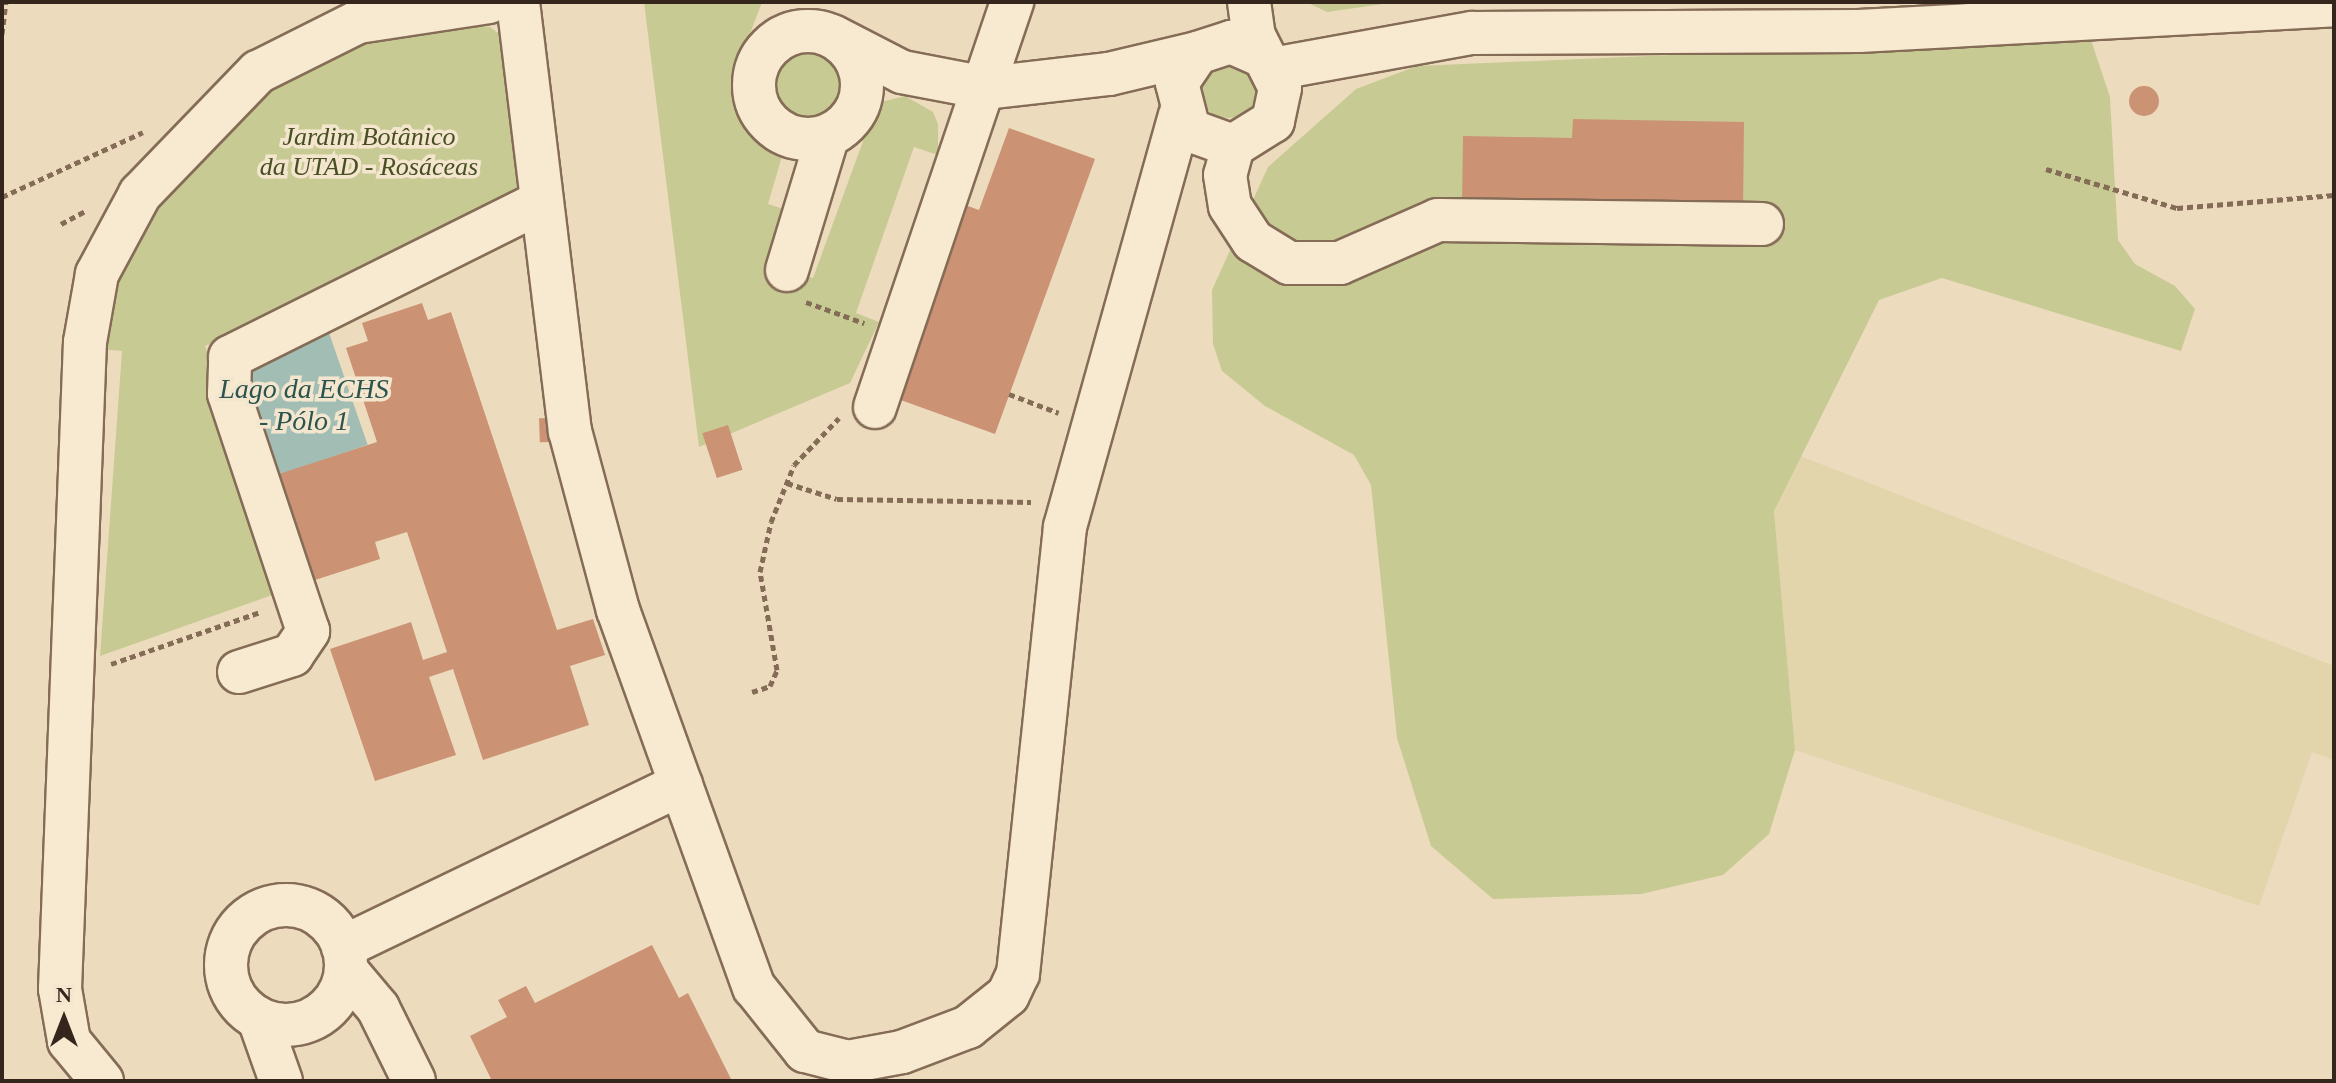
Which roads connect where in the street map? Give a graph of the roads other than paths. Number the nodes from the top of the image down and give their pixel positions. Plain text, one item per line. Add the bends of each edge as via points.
1 (489, 2) edge
2 (518, 2) edge
3 (1012, 2) edge
4 (1240, 2) edge
5 (1249, 2) edge
6 (420, 5) edge
7 (2334, 5) edge
8 (832, 36) junction
9 (1205, 49) junction
10 (902, 72) junction
11 (1109, 74) junction
12 (1272, 78) junction
13 (986, 88) junction
14 (1178, 108) junction
15 (842, 124) junction
16 (1225, 146) junction
17 (1164, 185) junction
18 (541, 202) junction
19 (1762, 224) dead end
20 (792, 284) road end
21 (875, 407) road end
22 (239, 672) dead end
23 (681, 784) junction
24 (345, 958) junction
25 (259, 1019) junction
26 (813, 1066) edge
27 (102, 1081) edge
28 (281, 1081) edge
29 (414, 1081) edge

1 - 6 street
2 - 18 street
3 - 13 street
4 - 9 street
5 - 12 street
6 - 27 street via 327,33 258,72 161,168 107,246 86,320 60,1008 69,1041
7 - 12 street via 1859,31 1472,33 1329,55
8 - 10 street
8 - 15 street via 846,46 862,78
8 - 15 street via 796,32 780,39 757,66 756,101 777,129 793,137
9 - 11 street
9 - 12 street via 1231,42
9 - 14 street via 1177,83
10 - 13 street
10 - 15 street
11 - 13 street
11 - 14 street via 1149,81
12 - 16 street via 1262,134
13 - 21 street
14 - 16 street
14 - 17 street
15 - 20 street
16 - 17 street via 1190,158
16 - 19 street via 1230,206 1253,241 1289,263 1340,263 1438,220
17 - 26 street via 1092,411 1060,555 1018,974 993,1011 913,1048
18 - 22 street via 230,357 229,394 308,631 301,648
18 - 23 street via 574,446 618,610
23 - 24 street
23 - 26 street via 754,987
24 - 25 street via 336,997 316,1018 278,1025
24 - 25 street via 334,929 302,907 263,910 246,920 233,935 226,973 243,1008
24 - 29 street
25 - 28 street

